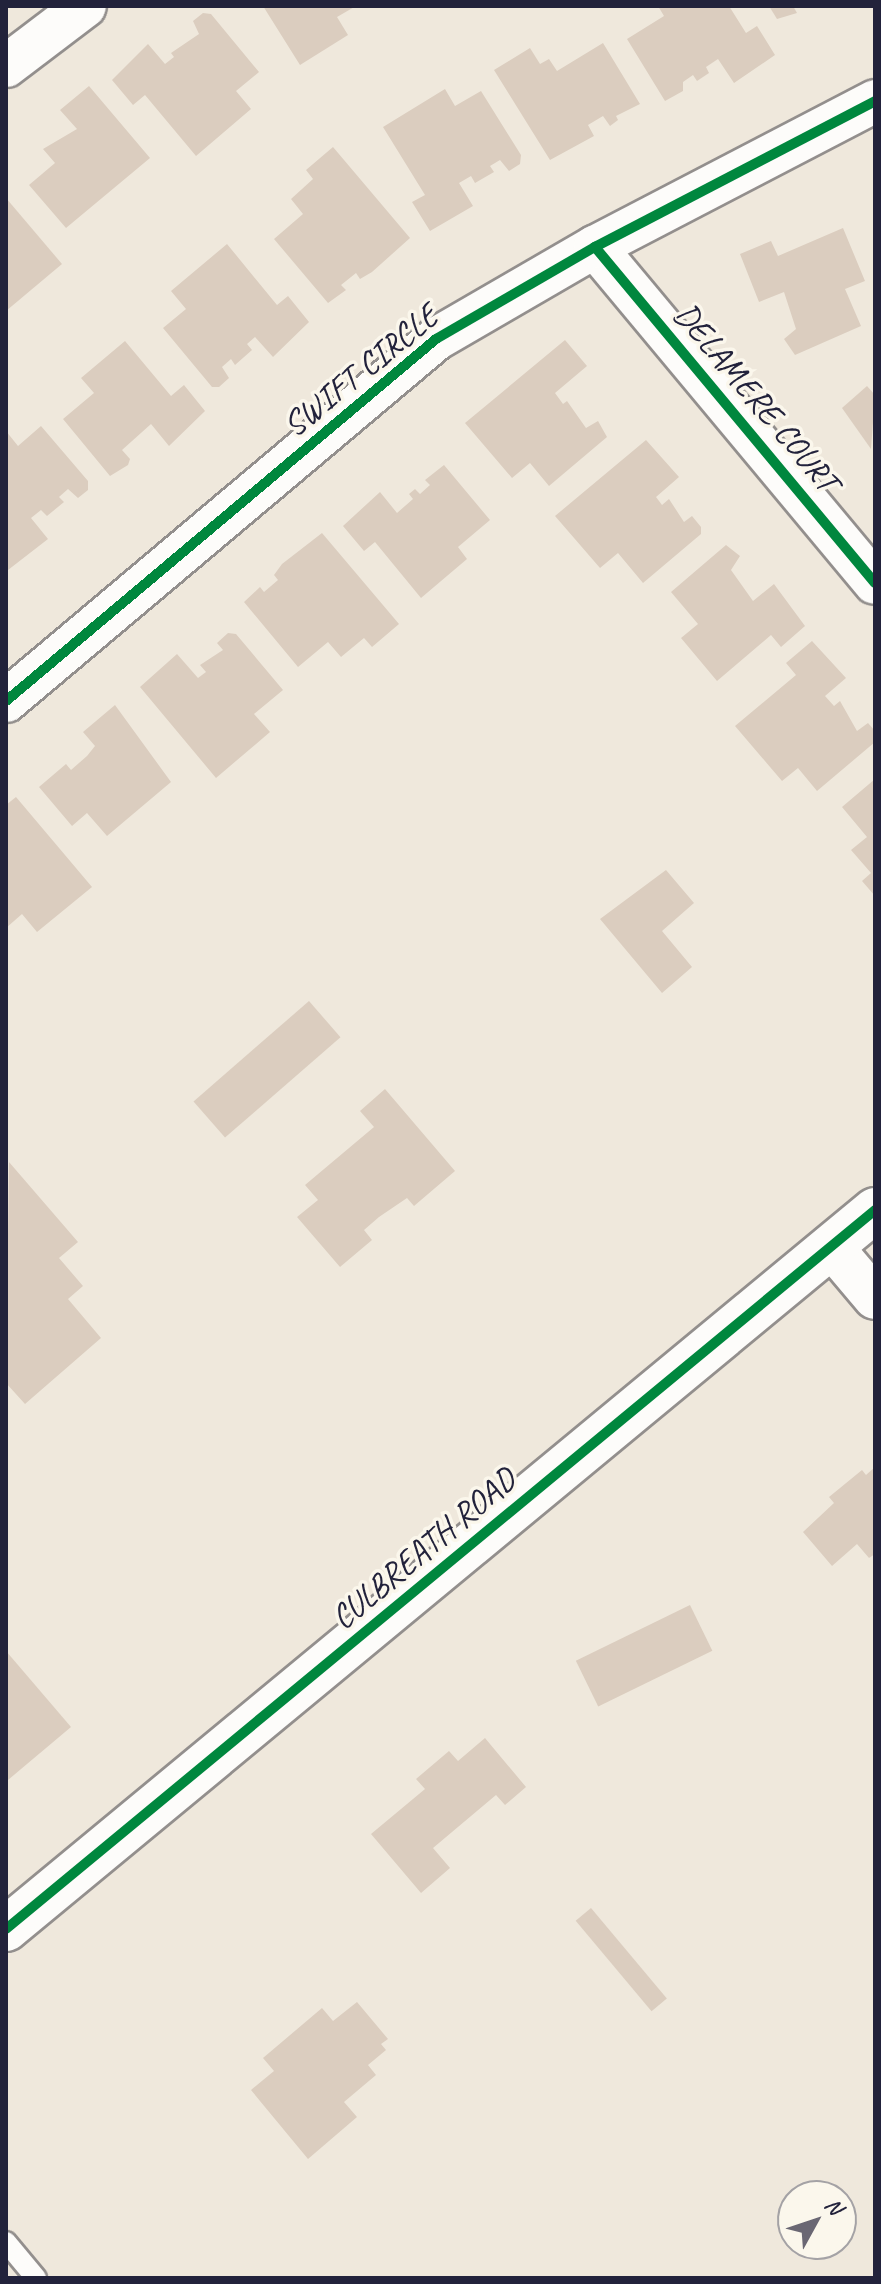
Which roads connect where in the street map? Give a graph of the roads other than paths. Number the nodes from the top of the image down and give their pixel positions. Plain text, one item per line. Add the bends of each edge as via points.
1 (85, 6) edge
2 (6, 66) edge
3 (875, 101) edge
4 (595, 247) junction
5 (875, 583) edge
6 (6, 701) edge
7 (875, 1210) edge
8 (831, 1246) junction
9 (875, 1298) edge
10 (6, 1929) edge
11 (6, 2242) edge
12 (36, 2278) edge

1 - 2 street
3 - 4 street, SWIFT CIRCLE
4 - 5 street, DELAMERE COURT
4 - 6 street, SWIFT CIRCLE via 436,339
7 - 8 street, CULBREATH ROAD
8 - 9 street
8 - 10 street, CULBREATH ROAD
11 - 12 lane

